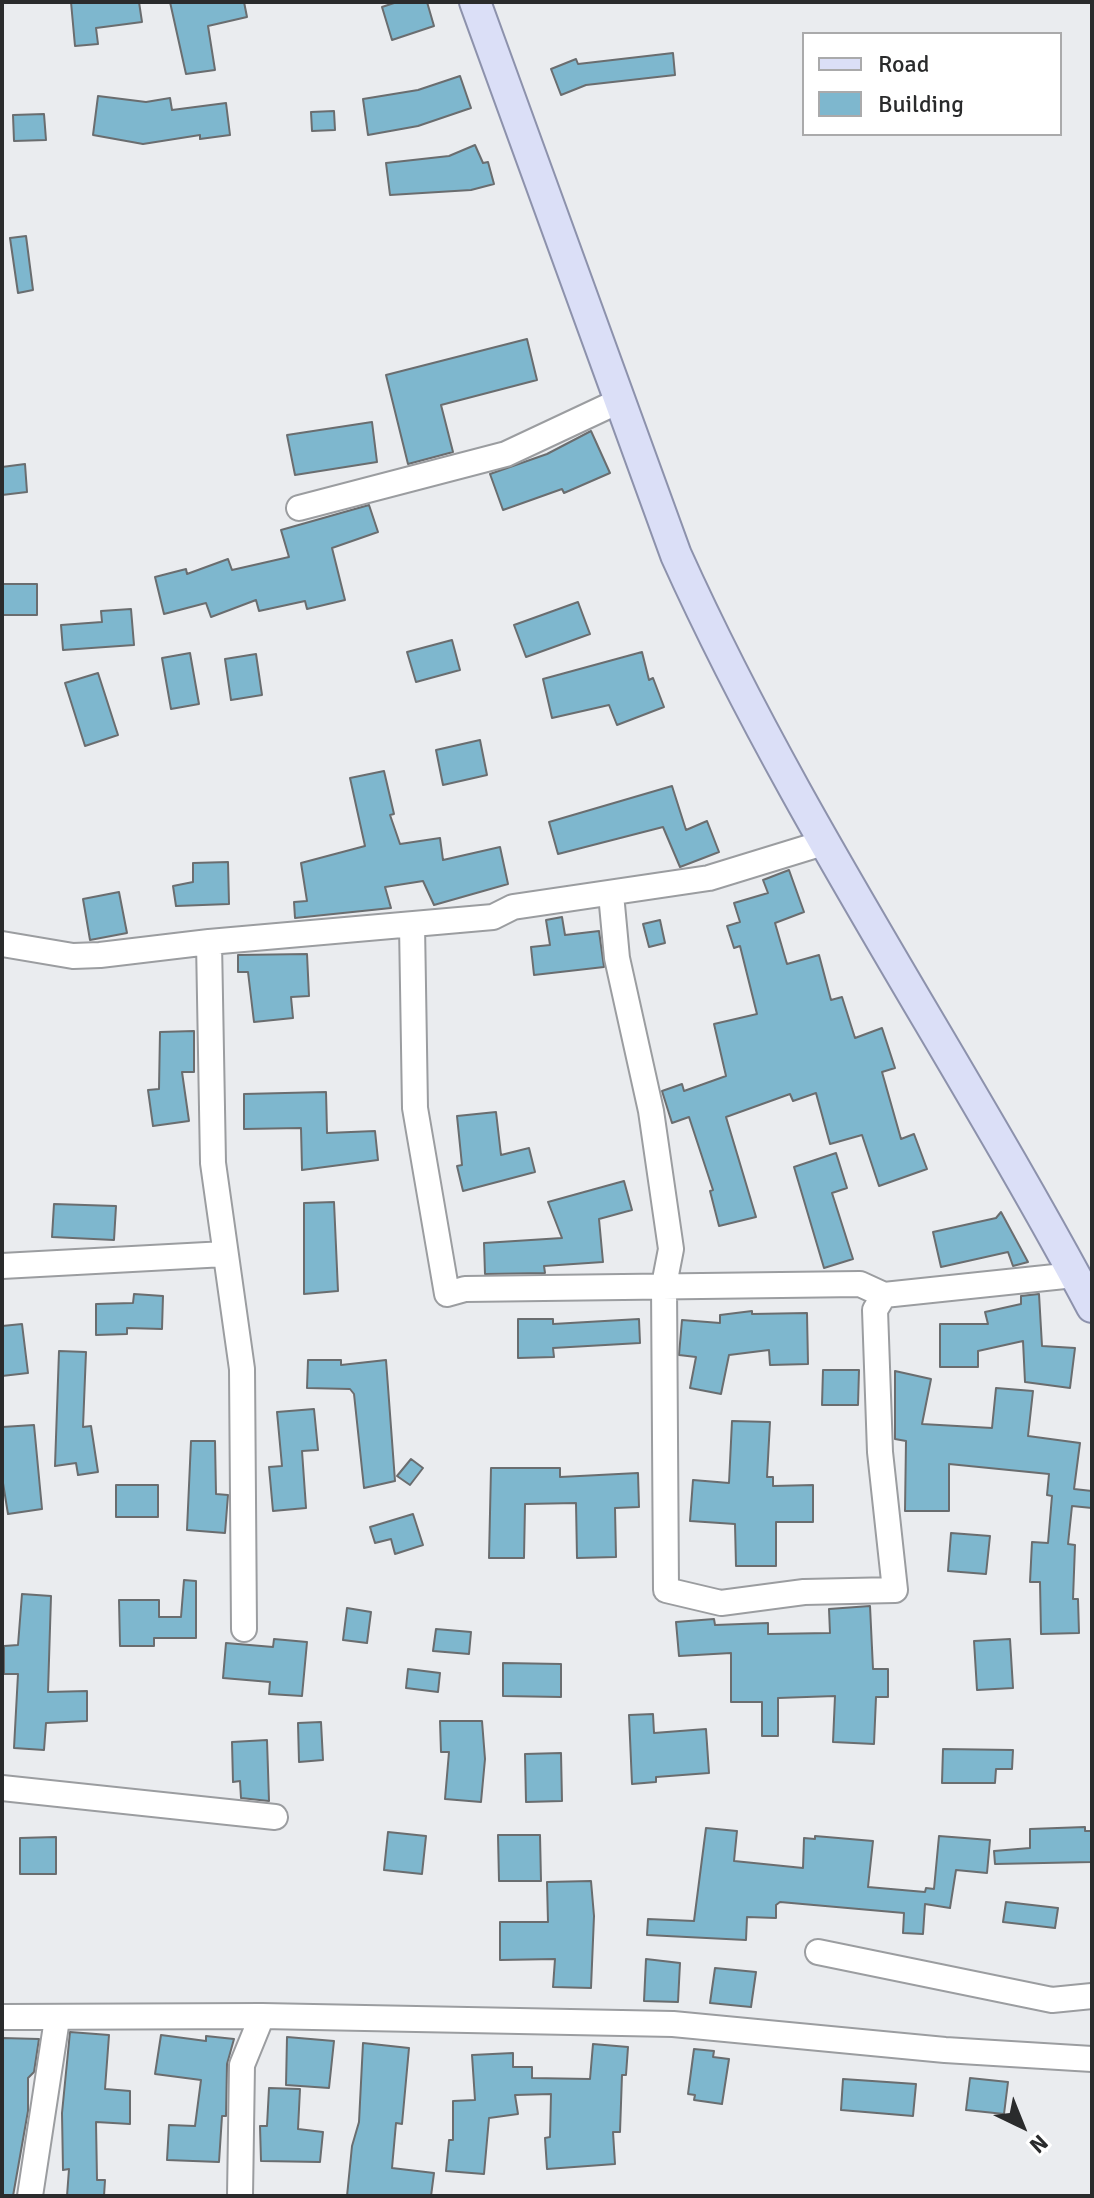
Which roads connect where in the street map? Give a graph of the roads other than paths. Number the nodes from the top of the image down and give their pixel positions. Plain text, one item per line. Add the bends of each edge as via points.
1 (475, 2) edge
2 (619, 401) junction
3 (299, 508) dead end
4 (823, 843) junction
5 (611, 894) junction
6 (412, 925) junction
7 (209, 942) junction
8 (2, 944) edge
9 (225, 1254) junction
10 (2, 1266) edge
11 (1074, 1275) junction
12 (664, 1285) junction
13 (884, 1295) junction
14 (1092, 1307) edge
15 (244, 1629) dead end
16 (2, 1788) edge
17 (275, 1817) dead end
18 (818, 1952) dead end
19 (1092, 1996) edge
20 (262, 2016) junction
21 (2, 2017) edge
22 (57, 2019) junction
23 (1092, 2059) edge
24 (30, 2196) edge
25 (240, 2196) edge

1 - 2 main road
2 - 3 street via 506,454
2 - 4 main road via 708,626
4 - 5 street via 709,878
4 - 11 main road
5 - 6 street via 513,907 493,917
5 - 12 street via 617,958 651,1111 671,1249
6 - 7 street
6 - 12 street via 415,1108 447,1294 465,1289
7 - 8 street via 73,956
7 - 9 street via 213,1163
9 - 10 street
9 - 15 street via 242,1369
11 - 13 street
11 - 14 main road
12 - 13 street via 860,1284
12 - 13 street via 666,1590 721,1603 804,1592 895,1590 880,1452 875,1310
16 - 17 street
18 - 19 street via 1052,2000
20 - 22 street
20 - 23 street via 673,2024
20 - 25 street via 242,2065
21 - 22 street
22 - 24 street

